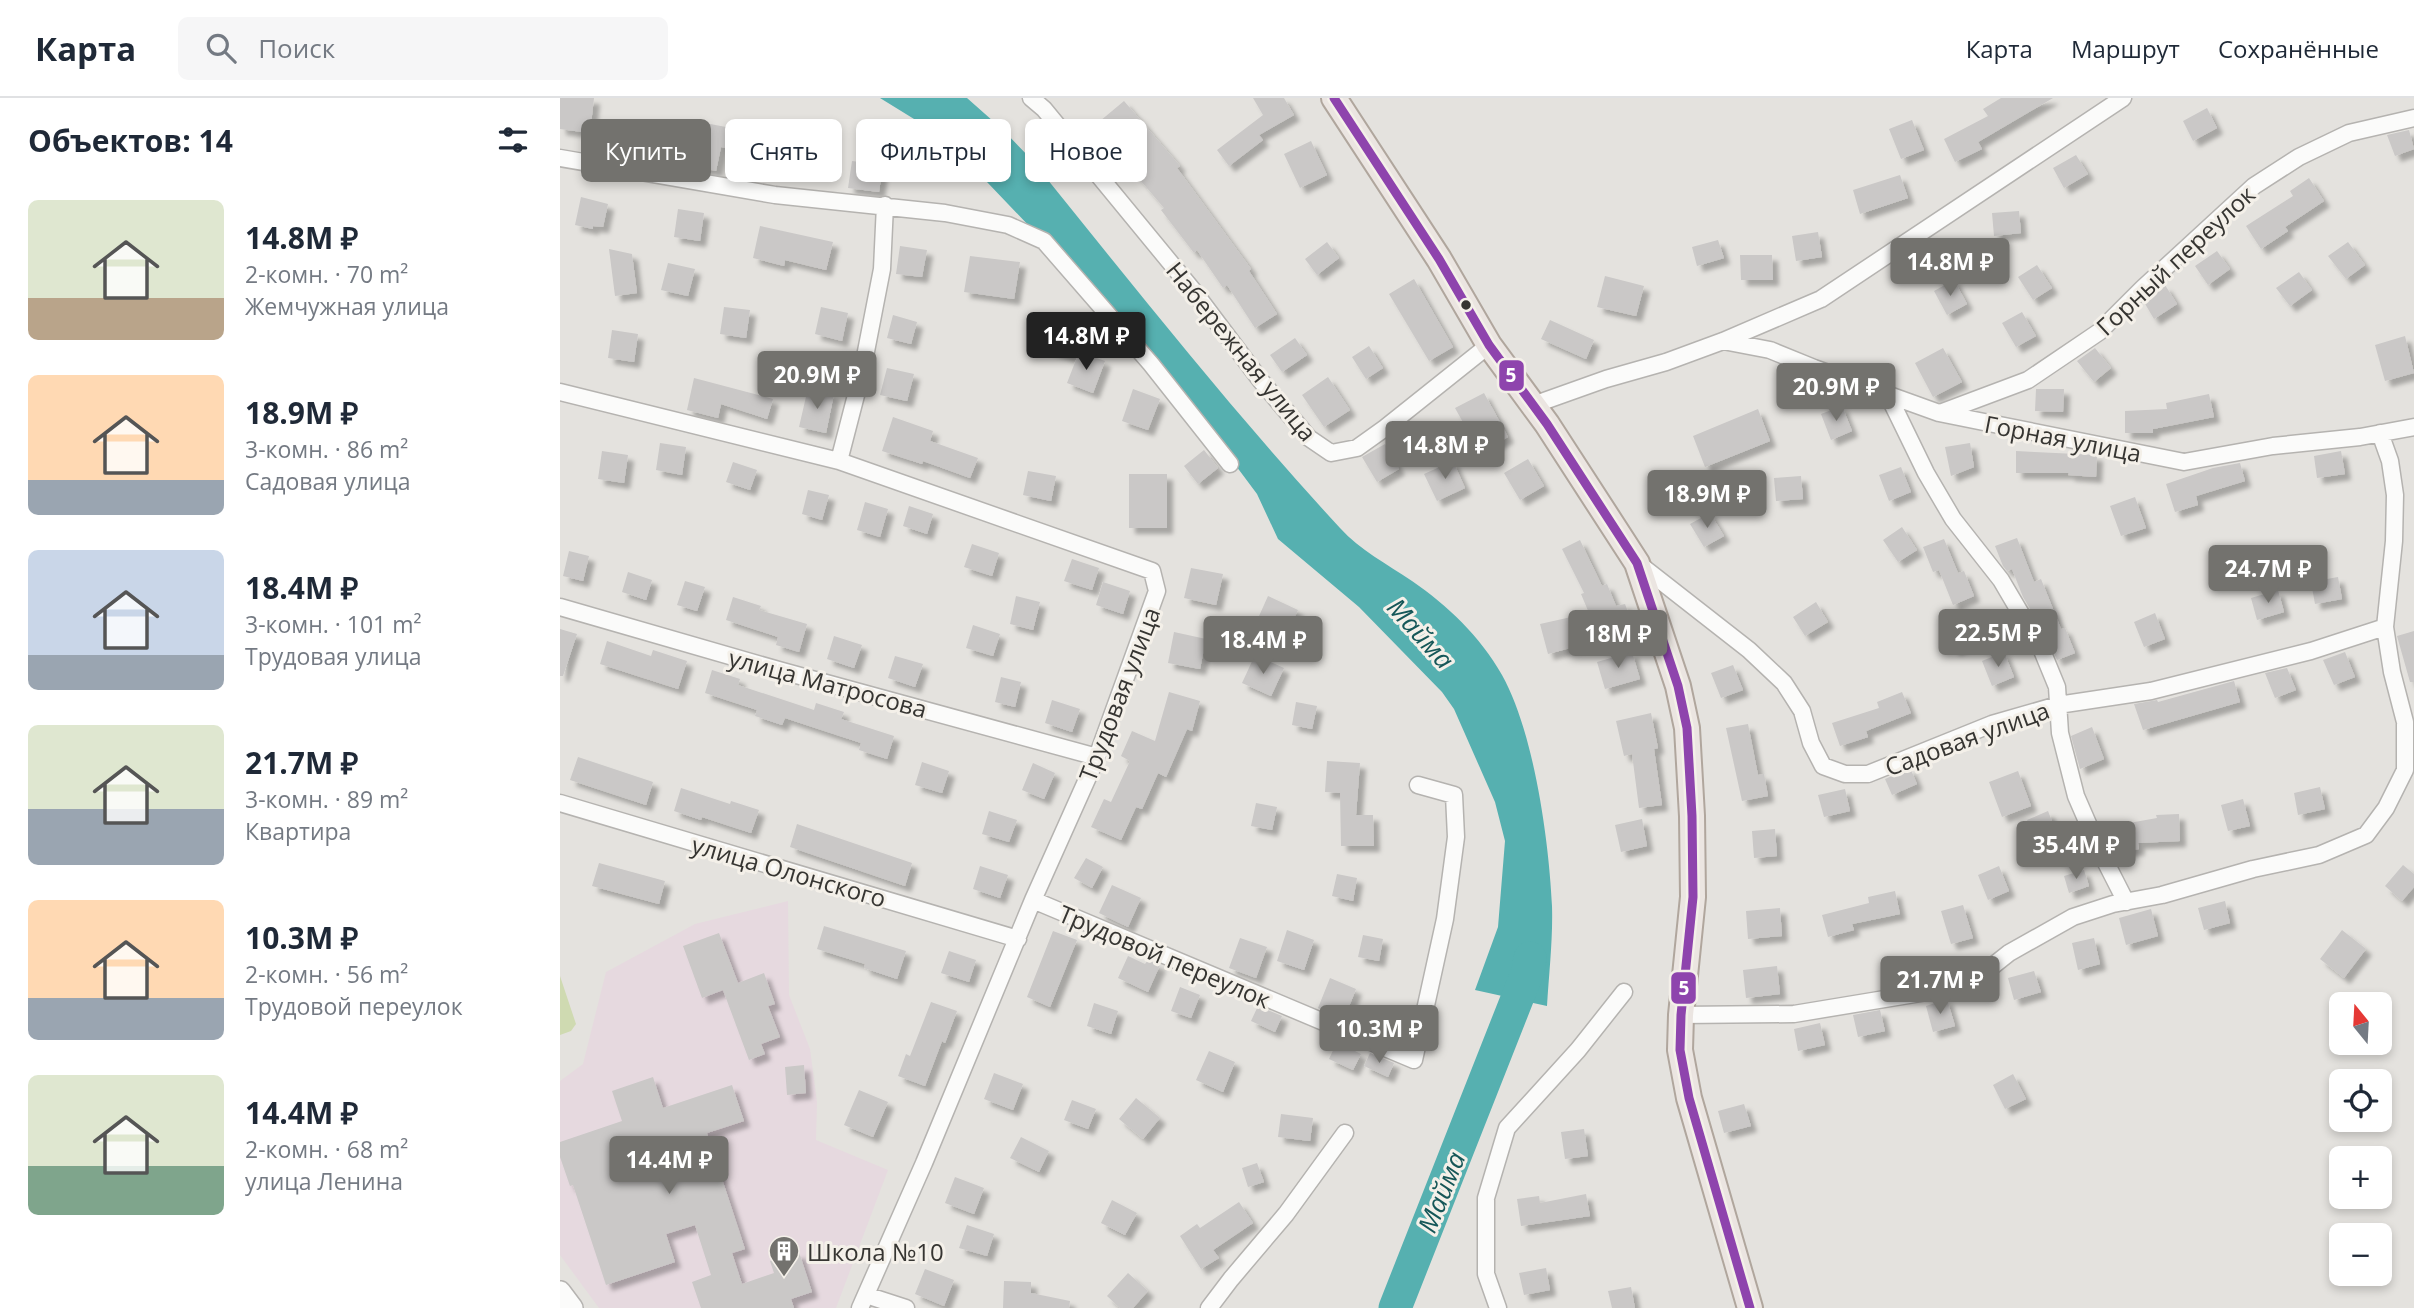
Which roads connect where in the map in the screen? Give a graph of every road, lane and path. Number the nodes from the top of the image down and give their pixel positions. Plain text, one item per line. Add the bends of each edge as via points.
1 (1031, 98) edge
2 (1334, 98) edge
3 (2123, 98) edge
4 (2414, 118) edge
5 (560, 158) edge
6 (885, 205) junction
7 (1723, 341) junction
8 (1489, 345) junction
9 (560, 392) edge
10 (1888, 395) junction
11 (1533, 405) junction
12 (1939, 413) junction
13 (2414, 428) edge
14 (2380, 433) junction
15 (839, 461) junction
16 (1230, 464) dead end
17 (1637, 563) junction
18 (560, 607) edge
19 (2385, 626) junction
20 (2058, 705) junction
21 (1097, 757) junction
22 (1418, 785) dead end
23 (560, 803) edge
24 (1033, 900) junction
25 (2126, 902) junction
26 (1018, 939) junction
27 (1624, 992) dead end
28 (1681, 1015) junction
29 (1345, 1133) dead end
30 (560, 1292) edge
31 (863, 1301) edge
32 (572, 1308) edge
33 (906, 1308) edge
34 (1209, 1308) edge
35 (1498, 1308) edge
36 (1750, 1308) edge

1 - 8 street, Набережная улица via 1192,289 1309,438 1331,453 1357,448
2 - 8 main road
3 - 7 street via 1821,299
4 - 12 street, Горный переулок via 2349,133 2299,157 2254,186 2099,332 2028,380
5 - 6 street via 775,195
6 - 15 street via 882,269
6 - 16 street via 1007,225 1044,241
7 - 10 street, Горная улица via 1770,350
7 - 11 street
8 - 11 main road
9 - 15 street, Трудовая улица
10 - 12 street, Горная улица
10 - 20 street via 1953,519 2023,614 2057,687
11 - 17 main road
12 - 14 street, Горная улица via 2184,462
13 - 14 street, Горная улица
14 - 19 street via 2395,495
15 - 21 street, Трудовая улица via 1152,571 1157,591
17 - 20 street, Садовая улица via 1784,682 1802,711 1823,766 1845,774 1868,774 1992,724
17 - 28 main road via 1678,685 1687,728 1693,897
18 - 21 street, улица Матросова
19 - 20 street, Садовая улица via 2311,651 2151,691
19 - 25 street via 2405,722 2405,770 2366,835 2319,855
20 - 25 street via 2076,796
21 - 24 street, Трудовая улица
22 - 24 street, Трудовой переулок via 1454,795 1456,836 1445,919 1414,1060
23 - 26 street, улица Олонского
24 - 26 street, Трудовая улица
25 - 28 street via 2073,917 2009,953 1980,976 1927,992 1794,1014
26 - 31 street, Трудовая улица
27 - 35 street via 1507,1128 1486,1198 1486,1274
28 - 36 main road via 1689,1098
29 - 34 street
30 - 32 street
31 - 33 street

